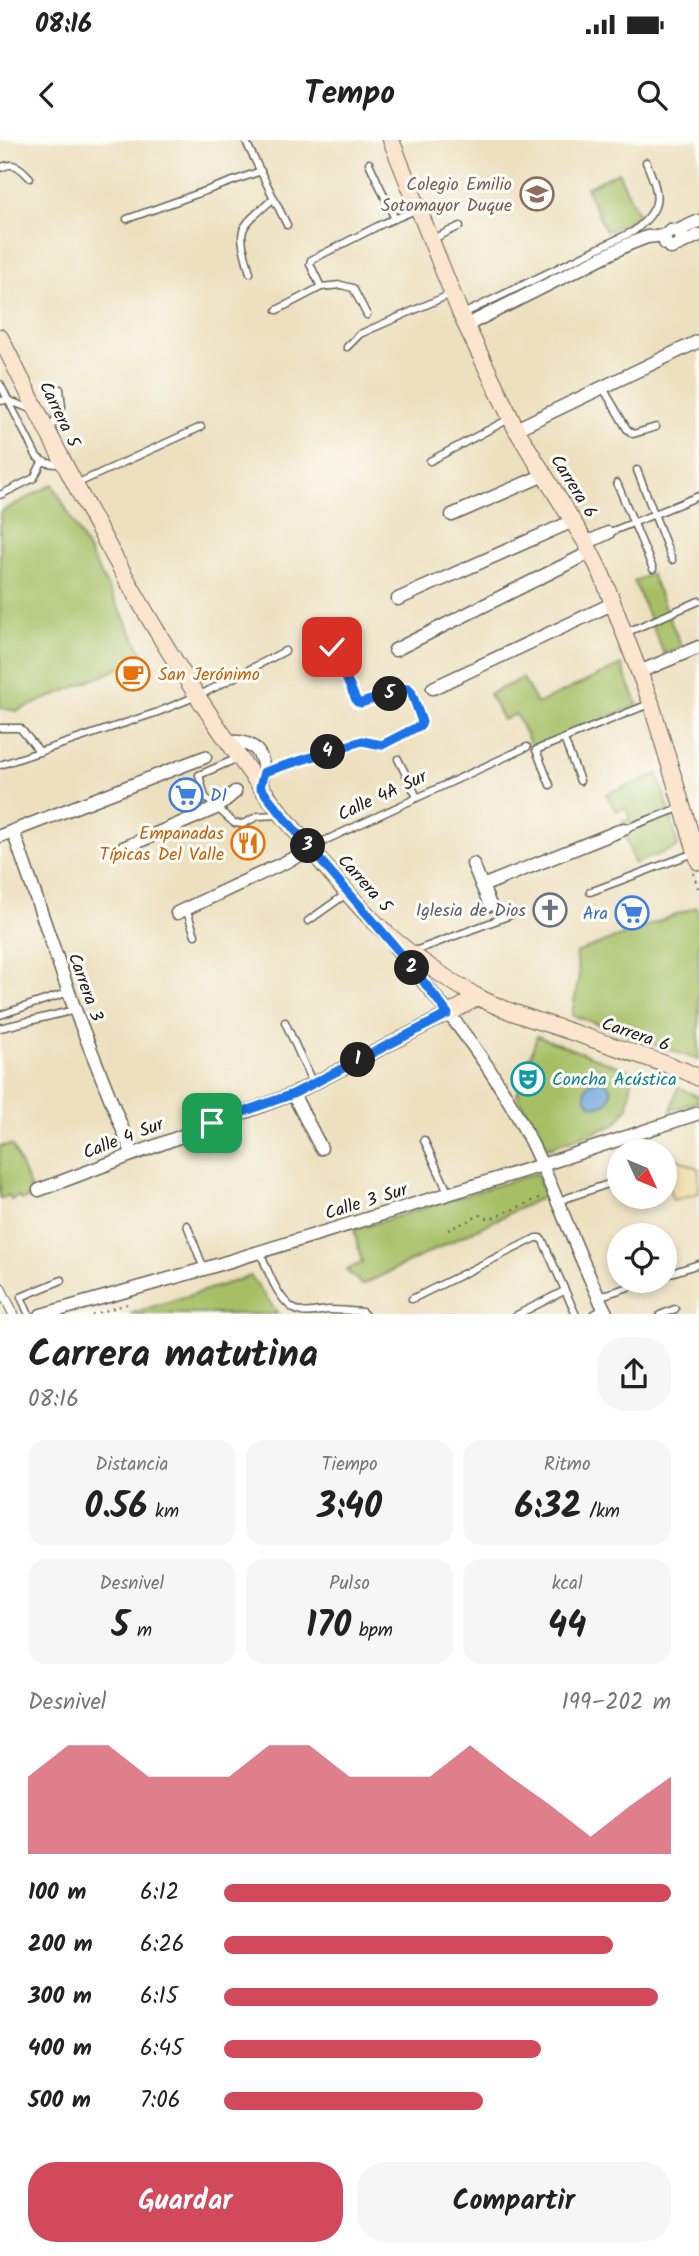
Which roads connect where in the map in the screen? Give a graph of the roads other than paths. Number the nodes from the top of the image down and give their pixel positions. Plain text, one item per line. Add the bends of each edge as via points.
1 (245, 140) edge
2 (391, 140) edge
3 (646, 162) dead end
4 (369, 163) dead end
5 (0, 168) edge
6 (261, 171) junction
7 (30, 178) dead end
8 (274, 198) junction
9 (419, 209) junction
10 (127, 219) dead end
11 (395, 219) junction
12 (699, 221) edge
13 (287, 225) dead end
14 (460, 226) dead end
15 (699, 235) edge
16 (674, 236) junction
17 (431, 240) junction
18 (250, 273) dead end
19 (321, 287) junction
20 (453, 293) junction
21 (277, 310) dead end
22 (367, 315) dead end
23 (464, 320) junction
24 (0, 337) edge
25 (699, 341) edge
26 (347, 347) dead end
27 (0, 386) edge
28 (603, 386) junction
29 (60, 388) dead end
30 (4, 400) edge
31 (38, 411) junction
32 (513, 424) junction
33 (656, 426) dead end
34 (201, 427) dead end
35 (48, 432) junction
36 (430, 461) dead end
37 (42, 462) junction
38 (64, 464) junction
39 (637, 470) dead end
40 (544, 475) junction
41 (617, 483) dead end
42 (74, 484) junction
43 (0, 495) edge
44 (699, 496) edge
45 (655, 514) junction
46 (452, 515) dead end
47 (573, 521) junction
48 (634, 523) junction
49 (608, 533) joint
50 (588, 547) junction
51 (672, 560) dead end
52 (653, 569) dead end
53 (398, 599) dead end
54 (699, 601) edge
55 (614, 603) junction
56 (625, 633) junction
57 (332, 647) dead end
58 (699, 647) edge
59 (395, 650) dead end
60 (285, 651) dead end
61 (639, 672) junction
62 (433, 688) dead end
63 (197, 696) junction
64 (651, 703) junction
65 (0, 728) edge
66 (564, 740) junction
67 (227, 742) junction
68 (527, 747) dead end
69 (40, 752) junction
70 (205, 757) dead end
71 (238, 758) junction
72 (398, 759) dead end
73 (0, 765) edge
74 (262, 779) junction
75 (580, 782) dead end
76 (550, 785) dead end
77 (235, 792) dead end
78 (416, 797) junction
79 (684, 806) junction
80 (216, 808) junction
81 (282, 816) junction
82 (624, 830) joint
83 (13, 831) junction
84 (0, 836) edge
85 (121, 849) dead end
86 (311, 850) junction
87 (698, 857) edge
88 (473, 864) dead end
89 (482, 886) junction
90 (590, 892) dead end
91 (348, 893) junction
92 (490, 905) dead end
93 (182, 911) joint
94 (516, 913) dead end
95 (308, 921) dead end
96 (379, 927) junction
97 (195, 935) dead end
98 (411, 953) junction
99 (69, 992) junction
100 (478, 997) junction
101 (75, 1010) junction
102 (448, 1014) junction
103 (0, 1015) edge
104 (285, 1022) dead end
105 (0, 1028) edge
106 (699, 1078) edge
107 (313, 1084) junction
108 (293, 1094) junction
109 (699, 1113) edge
110 (424, 1140) dead end
111 (321, 1149) dead end
112 (132, 1153) junction
113 (542, 1165) junction
114 (607, 1183) edge
115 (39, 1190) dead end
116 (449, 1194) junction
117 (555, 1197) junction
118 (187, 1225) dead end
119 (260, 1251) junction
120 (699, 1264) edge
121 (204, 1269) junction
122 (677, 1271) edge
123 (62, 1280) dead end
124 (0, 1287) edge
125 (565, 1291) junction
126 (627, 1293) edge
127 (412, 1299) dead end
128 (600, 1309) edge
129 (676, 1309) dead end
130 (14, 1314) edge
131 (29, 1314) edge
132 (41, 1314) edge
133 (365, 1314) edge
134 (517, 1314) edge
135 (576, 1314) edge
136 (660, 1314) edge

1 - 6 lane
2 - 9 main road, Carrera 6
3 - 23 lane via 658,195 646,222
4 - 11 lane
5 - 7 lane via 18,166
6 - 8 lane
6 - 10 lane
8 - 13 lane
8 - 18 lane via 244,224 241,237
9 - 11 lane
9 - 17 main road, Carrera 6
11 - 19 lane via 311,260
12 - 16 street
14 - 17 lane
15 - 16 street
16 - 23 street via 648,237 629,244
17 - 20 main road, Carrera 6
19 - 21 lane
19 - 22 lane via 353,288
20 - 23 main road, Carrera 6
20 - 26 lane via 360,334
23 - 32 main road, Carrera 6
24 - 31 main road, Carrera 5
25 - 28 street
27 - 30 lane
28 - 32 street
28 - 33 lane via 633,434
29 - 35 lane via 62,407
30 - 31 lane
30 - 37 lane
31 - 35 main road, Carrera 5
32 - 36 lane
32 - 40 main road, Carrera 6
34 - 42 lane
35 - 38 main road, Carrera 5
37 - 38 lane
37 - 43 lane via 34,478
38 - 42 main road, Carrera 5
39 - 45 lane
40 - 46 street
40 - 47 main road, Carrera 6
41 - 48 lane
42 - 63 main road, Carrera 5
44 - 45 lane
45 - 48 lane
45 - 51 lane
47 - 50 main road, Carrera 6
47 - 53 street
48 - 49 lane
48 - 52 lane
49 - 50 street
50 - 55 main road, Carrera 6
50 - 59 street
54 - 56 lane
55 - 56 main road, Carrera 6
55 - 62 street
56 - 61 main road, Carrera 6
57 - 74 lane via 357,702 408,688 421,725 382,745 362,741
58 - 61 street
60 - 63 lane
61 - 64 main road, Carrera 6
63 - 67 main road, Carrera 5
63 - 69 lane
64 - 66 lane
64 - 79 main road, Carrera 6
65 - 69 lane via 20,729
66 - 75 lane
66 - 76 lane via 536,750
67 - 71 main road, Carrera 5
67 - 74 street via 249,744 257,751 263,761
68 - 78 lane, Calle 4A Sur
69 - 73 lane
70 - 83 street
71 - 74 main road, Carrera 5
71 - 80 lane via 199,775 205,797
72 - 78 lane
74 - 81 main road, Carrera 5
77 - 80 street
78 - 86 lane, Calle 4A Sur
79 - 82 lane
79 - 87 main road, Carrera 6
80 - 81 lane via 234,824 258,816
80 - 85 street
81 - 86 main road, Carrera 5
82 - 89 street
83 - 84 street
83 - 99 street, Carrera 3
86 - 91 main road, Carrera 5
86 - 93 street, Calle 4A Sur
87 - 90 lane
88 - 89 street
89 - 92 street
91 - 95 lane
91 - 96 main road, Carrera 5
93 - 97 lane
94 - 98 lane
96 - 98 main road, Carrera 6
96 - 102 street, Carrera 5
98 - 100 main road, Carrera 6
99 - 101 street, Carrera 3
99 - 103 lane
100 - 102 main road
100 - 106 main road, Carrera 6
101 - 105 lane
101 - 112 street, Carrera 3
102 - 107 street, Calle 4 Sur
102 - 113 street, Carrera 5 via 509,1101
104 - 107 lane
107 - 108 street, Calle 4 Sur
108 - 111 street
108 - 112 street, Calle 4 Sur
109 - 113 street, Calle 3 Sur
110 - 116 lane
112 - 115 street, Calle 4 Sur
113 - 116 street, Calle 3 Sur
113 - 117 street, Carrera 5
114 - 117 lane
116 - 119 street, Calle 3 Sur
117 - 128 street, Carrera 5
118 - 121 lane
119 - 121 street, Calle 3 Sur
119 - 133 lane via 270,1276 292,1308
120 - 122 lane
121 - 132 street, Calle 3 Sur
123 - 131 lane via 20,1297
124 - 130 street
125 - 127 lane via 543,1241 536,1238
125 - 134 lane
125 - 135 lane
126 - 128 lane
129 - 136 lane

